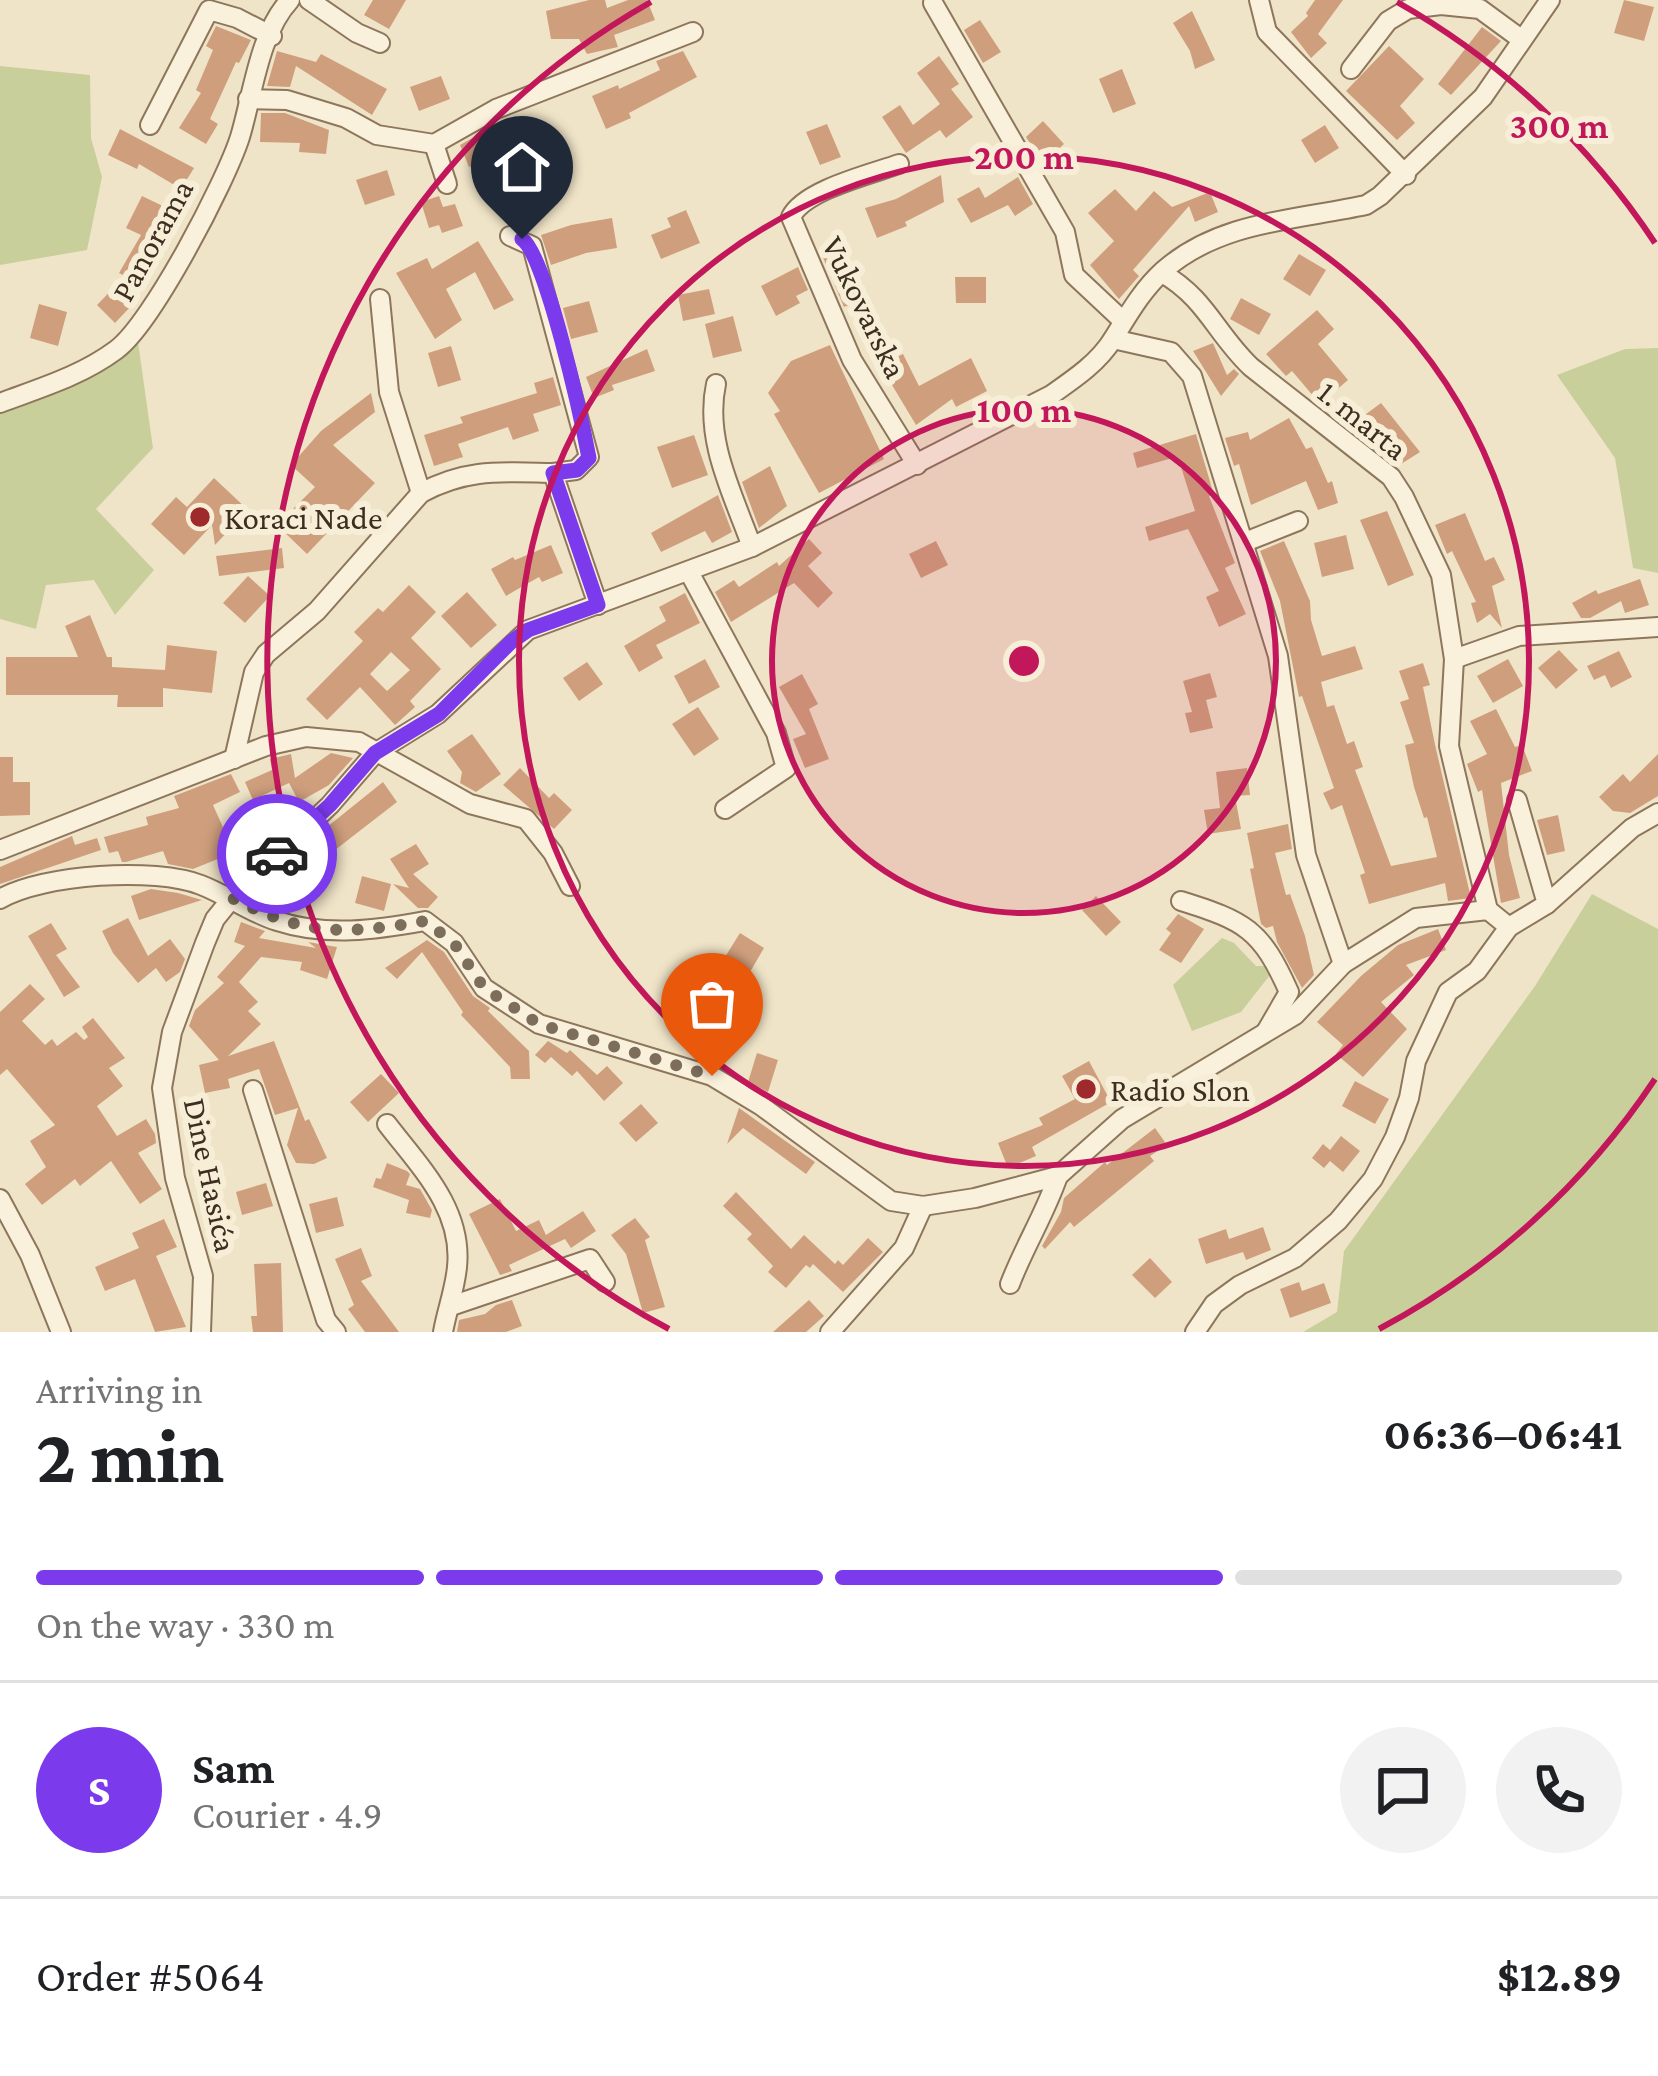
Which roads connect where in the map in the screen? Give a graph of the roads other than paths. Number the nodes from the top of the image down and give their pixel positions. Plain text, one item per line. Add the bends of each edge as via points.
1 (309, 0) edge
2 (1259, 0) edge
3 (1550, 0) edge
4 (285, 3) edge
5 (933, 3) edge
6 (694, 32) dead end
7 (272, 36) junction
8 (1521, 39) junction
9 (380, 43) dead end
10 (1351, 69) dead end
11 (248, 99) junction
12 (150, 125) dead end
13 (434, 144) junction
14 (899, 164) dead end
15 (1406, 175) junction
16 (447, 184) dead end
17 (510, 236) dead end
18 (1162, 272) junction
19 (380, 299) dead end
20 (1118, 329) junction
21 (716, 383) dead end
22 (0, 404) edge
23 (917, 465) junction
24 (553, 473) junction
25 (421, 493) junction
26 (1298, 520) dead end
27 (1245, 542) junction
28 (752, 548) junction
29 (689, 572) junction
30 (598, 605) junction
31 (1658, 627) edge
32 (1454, 659) junction
33 (375, 753) junction
34 (234, 759) junction
35 (1517, 800) dead end
36 (725, 808) dead end
37 (1658, 813) edge
38 (0, 850) edge
39 (570, 886) dead end
40 (0, 898) edge
41 (232, 898) junction
42 (1181, 901) dead end
43 (1547, 904) junction
44 (1488, 910) junction
45 (1509, 927) junction
46 (1343, 964) junction
47 (1267, 1030) junction
48 (253, 1090) dead end
49 (387, 1124) dead end
50 (1058, 1175) junction
51 (0, 1199) edge
52 (923, 1206) junction
53 (605, 1282) dead end
54 (1010, 1284) dead end
55 (451, 1306) junction
56 (61, 1332) edge
57 (201, 1332) edge
58 (336, 1332) edge
59 (442, 1332) edge
60 (830, 1332) edge
61 (1196, 1332) edge

1 - 9 street
2 - 15 street via 1267,32
3 - 8 street
4 - 7 street, Panorama
5 - 20 street via 1065,232 1074,275
6 - 13 street via 496,109
7 - 11 street, Panorama
7 - 12 street via 209,10
8 - 10 street via 1480,9 1408,8
8 - 15 street via 1483,97
11 - 13 street via 287,100 377,135
11 - 22 street, Panorama via 239,139 144,321 77,375
13 - 16 street
14 - 23 street, Vukovarska via 815,195 791,218 852,360
15 - 18 street via 1366,205 1221,237
17 - 24 street via 532,246 586,441 589,458 577,470
18 - 20 street
18 - 32 street, 1. marta via 1187,287 1251,368 1390,477 1441,575
19 - 25 street via 388,392
20 - 23 street via 1093,365 1051,395
20 - 27 street via 1171,352 1192,376
21 - 28 street via 713,436
23 - 28 street
24 - 25 street via 451,477
24 - 30 street
25 - 34 street via 254,672
26 - 27 street
27 - 46 street via 1278,656 1306,855
28 - 29 street
29 - 30 street
29 - 36 street via 776,733 786,768
30 - 33 street via 528,630 439,714
31 - 32 street via 1519,636
32 - 44 street, 1. marta via 1449,746
33 - 34 street via 359,742 306,737
33 - 39 street via 470,804 526,820
33 - 41 street
34 - 38 street
35 - 43 street
37 - 43 street
40 - 41 street via 38,884 153,877 196,882
41 - 52 street via 276,921 326,929 425,921 454,943 484,988 539,1024 712,1076 891,1201
41 - 57 street, Dine Hasića via 205,943 168,1045 162,1088 175,1178 203,1276
42 - 47 street via 1236,918 1259,938 1289,992
43 - 45 street
44 - 45 street
44 - 46 street via 1416,918
45 - 61 street via 1477,970 1448,992 1373,1179 1295,1258 1214,1304
46 - 47 street via 1295,1015
47 - 50 street via 1122,1119
48 - 58 street
49 - 55 street via 451,1212 458,1260
50 - 52 street
50 - 54 street
51 - 56 street
52 - 60 street via 904,1248
53 - 55 street via 590,1259
55 - 59 street

